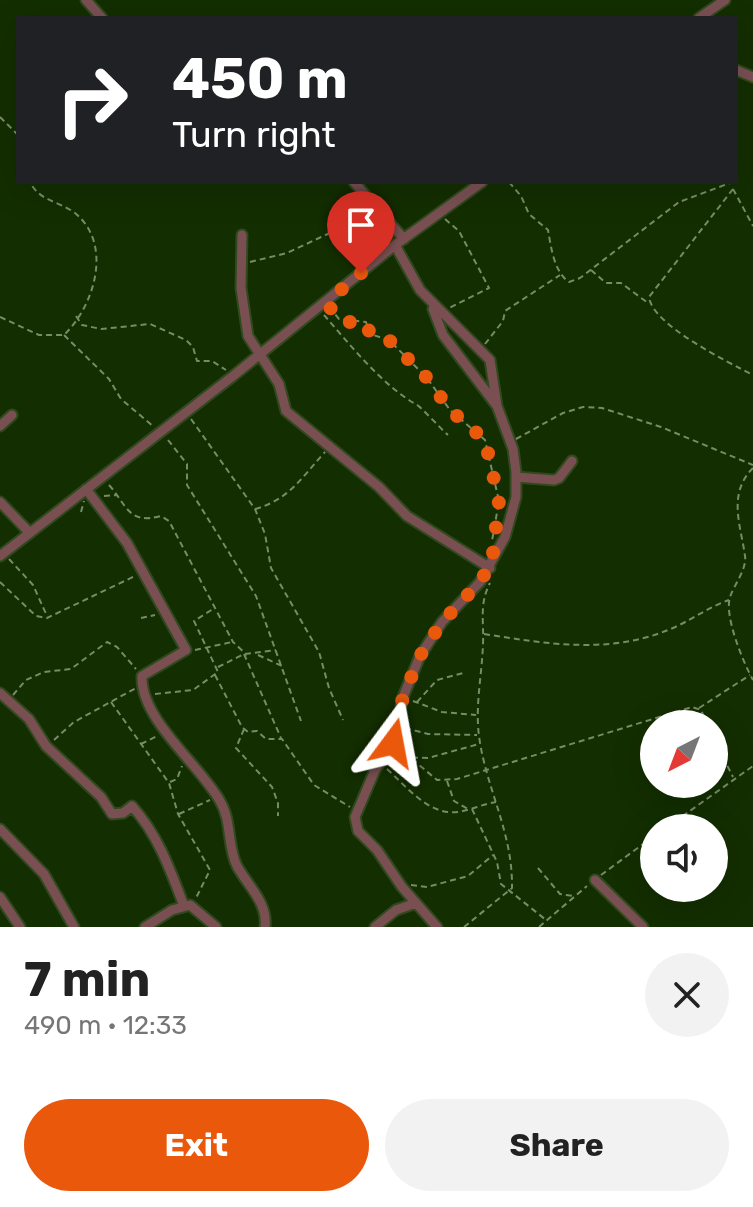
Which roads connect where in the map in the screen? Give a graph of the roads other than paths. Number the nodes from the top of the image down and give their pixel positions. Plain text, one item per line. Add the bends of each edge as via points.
1 (86, 0) edge
2 (725, 0) edge
3 (100, 16) edge
4 (702, 16) edge
5 (356, 184) edge
6 (479, 184) edge
7 (242, 235) dead end
8 (400, 242) junction
9 (431, 303) junction
10 (258, 356) junction
11 (497, 406) junction
12 (12, 415) dead end
13 (0, 426) edge
14 (572, 461) dead end
15 (516, 477) junction
16 (86, 489) junction
17 (0, 502) edge
18 (29, 532) junction
19 (2, 556) edge
20 (490, 568) junction
21 (0, 693) edge
22 (0, 829) edge
23 (595, 880) dead end
24 (0, 897) edge
25 (416, 903) junction
26 (187, 905) junction
27 (20, 927) edge
28 (74, 927) edge
29 (145, 927) edge
30 (216, 927) edge
31 (265, 927) edge
32 (375, 927) edge
33 (437, 927) edge
34 (643, 927) edge

1 - 3 street
2 - 4 street
5 - 8 street
6 - 8 street
7 - 10 street via 244,322
8 - 9 street
8 - 10 street
9 - 11 street via 443,335
9 - 11 street via 482,349 494,375
10 - 16 street
10 - 20 street via 279,384 286,411 407,516
11 - 15 street
12 - 13 street
14 - 15 street via 554,480
15 - 20 street via 511,516
16 - 18 street
16 - 31 street via 118,530 186,651 143,685 165,732 215,793 229,823 233,858 262,905
17 - 18 street
18 - 19 street
20 - 25 street via 433,634 357,811 358,831
21 - 26 street via 112,814 132,806 142,817
22 - 28 street via 44,874
23 - 34 street
24 - 27 street
25 - 32 street via 396,910
25 - 33 street
26 - 29 street
26 - 30 street

